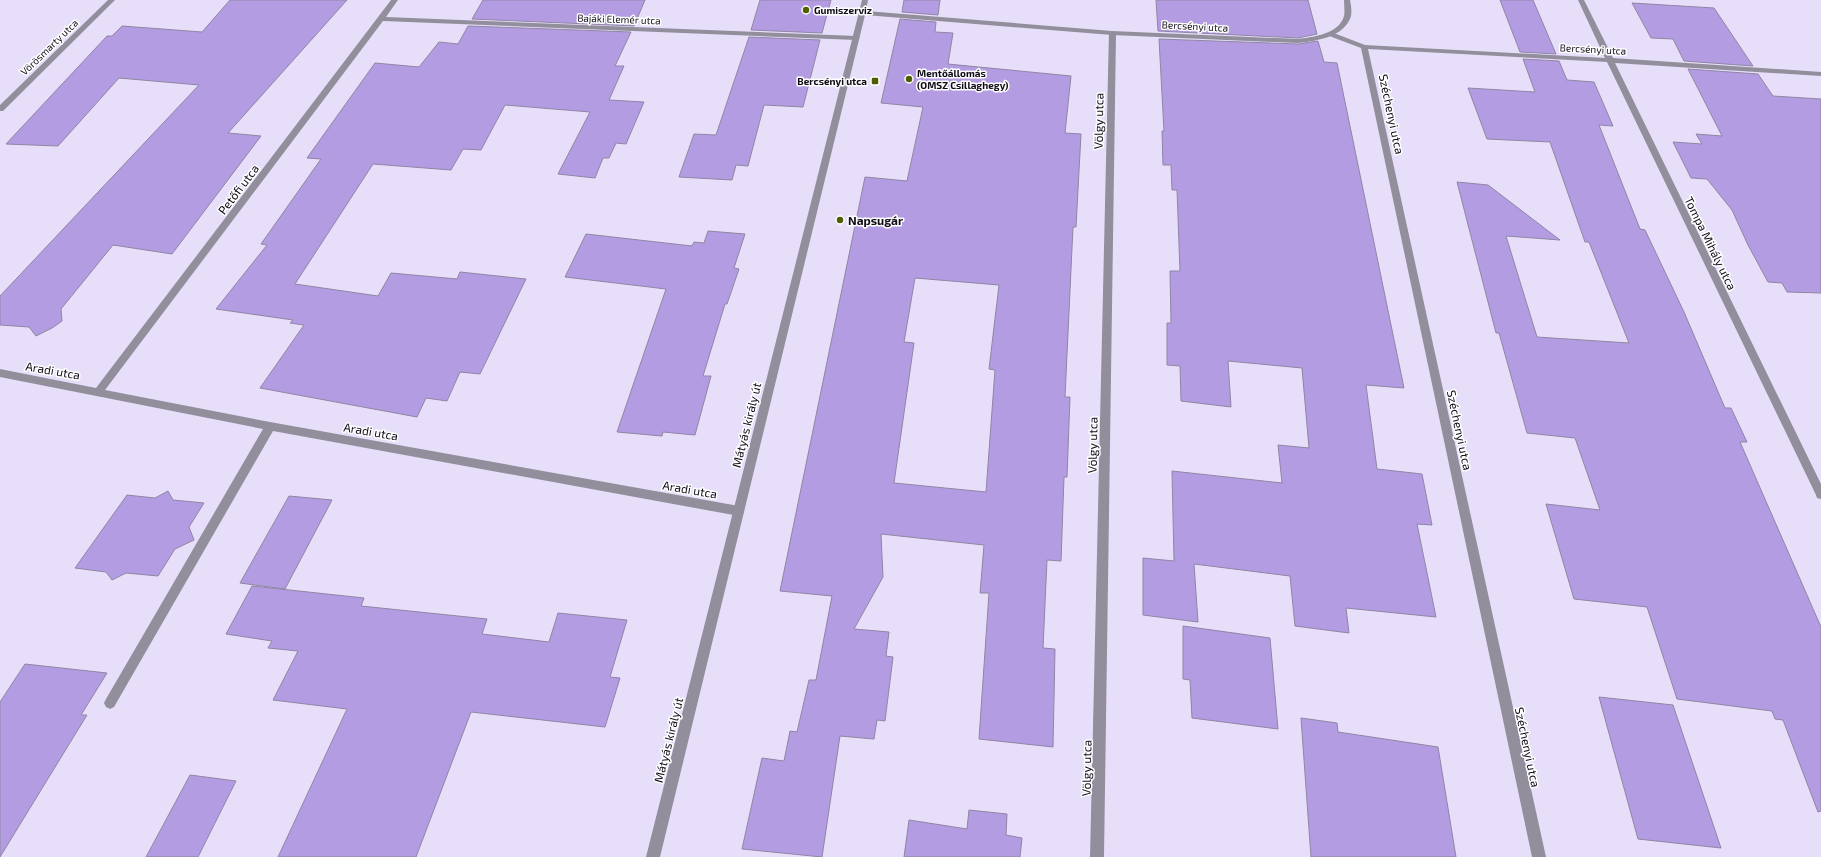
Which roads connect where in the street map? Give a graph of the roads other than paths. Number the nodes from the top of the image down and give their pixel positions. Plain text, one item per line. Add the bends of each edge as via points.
1 (112, 0) edge
2 (395, 0) edge
3 (865, 0) edge
4 (1347, 0) edge
5 (1580, 0) edge
6 (862, 13) junction
7 (382, 19) junction
8 (1112, 33) junction
9 (1328, 34) junction
10 (856, 38) junction
11 (1364, 47) junction
12 (1609, 60) junction
13 (1821, 74) edge
14 (0, 109) edge
15 (0, 373) edge
16 (100, 391) junction
17 (270, 426) junction
18 (1821, 495) edge
19 (739, 511) junction
20 (110, 703) dead end
21 (653, 857) edge
22 (1098, 857) edge
23 (1539, 857) edge

1 - 14 street, Vörösmarty utca
2 - 7 street, Petőfi utca
3 - 6 street, Mátyás király út
4 - 9 street via 1347,16 1339,27
5 - 12 street, Tompa Mihály utca
6 - 8 street, Bercsényi utca
6 - 10 street, Mátyás király út
7 - 10 street, Bajáki Elemér utca
7 - 16 street, Petőfi utca
8 - 9 street, Bercsényi utca via 1298,41
8 - 22 street, Völgy utca
9 - 11 street
10 - 19 street, Mátyás király út
11 - 12 street, Bercsényi utca
11 - 23 street, Széchenyi utca
12 - 13 street, Bercsényi utca
12 - 18 street, Tompa Mihály utca
15 - 16 street, Aradi utca
16 - 17 street, Aradi utca
17 - 19 street, Aradi utca
17 - 20 street
19 - 21 street, Mátyás király út

